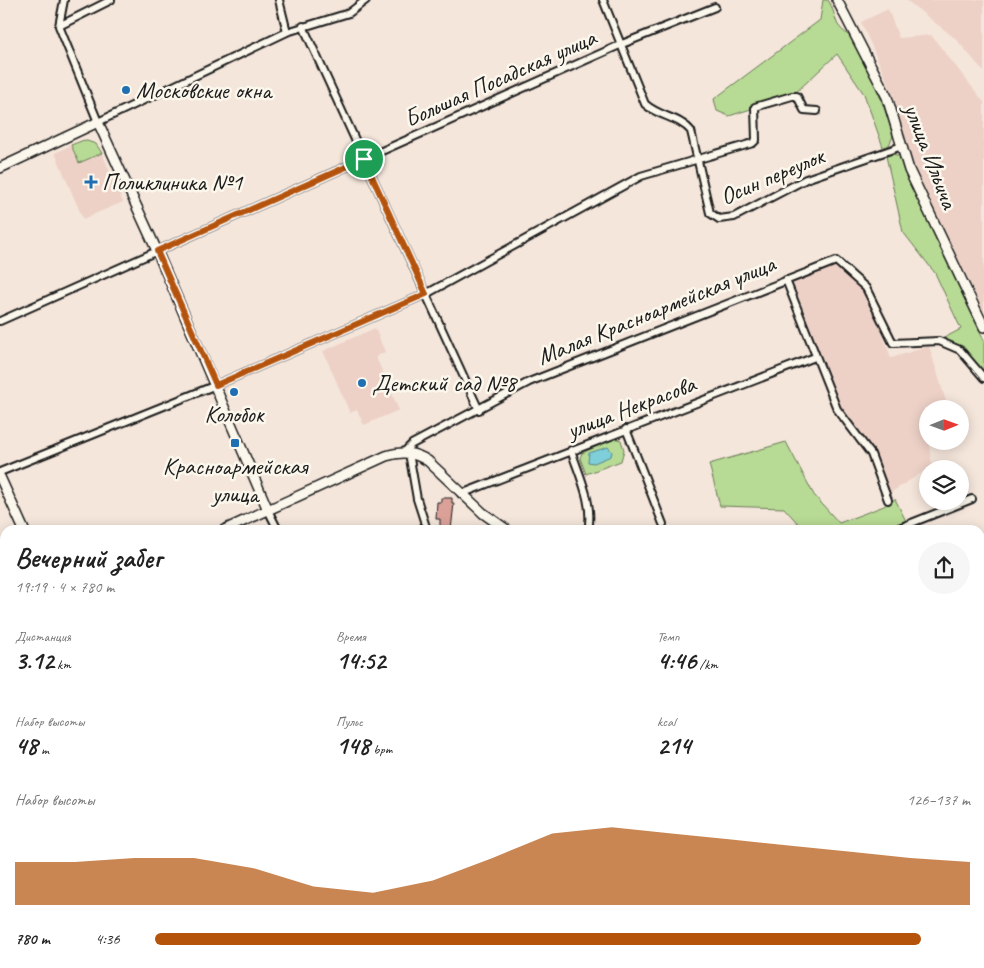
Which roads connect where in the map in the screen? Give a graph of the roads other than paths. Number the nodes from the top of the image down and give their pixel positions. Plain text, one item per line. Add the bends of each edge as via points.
1 (64, 0) edge
2 (111, 0) edge
3 (279, 0) edge
4 (366, 0) edge
5 (603, 0) edge
6 (837, 0) edge
7 (715, 7) dead end
8 (59, 26) junction
9 (303, 26) junction
10 (287, 32) junction
11 (622, 44) junction
12 (817, 112) dead end
13 (98, 122) junction
14 (902, 146) junction
15 (697, 158) junction
16 (364, 159) junction
17 (0, 168) edge
18 (157, 251) junction
19 (786, 280) junction
20 (426, 294) junction
21 (0, 321) edge
22 (984, 327) edge
23 (815, 357) junction
24 (984, 378) edge
25 (216, 385) junction
26 (479, 410) junction
27 (626, 429) junction
28 (571, 450) junction
29 (406, 452) junction
30 (0, 472) edge
31 (0, 477) edge
32 (461, 494) junction
33 (888, 500) dead end
34 (972, 500) dead end
35 (268, 510) junction
36 (663, 524) dead end
37 (22, 525) edge
38 (235, 525) edge
39 (276, 525) edge
40 (425, 525) edge
41 (499, 525) edge
42 (589, 525) edge
43 (907, 525) edge

1 - 8 street
2 - 8 street
3 - 10 street
4 - 9 street via 349,13
5 - 11 street
6 - 14 main road, улица Ильича via 887,97
7 - 11 street, Большая Посадская улица
8 - 13 street
9 - 10 street
9 - 16 street
10 - 13 street
11 - 15 street via 645,104 653,112 685,124
11 - 16 street, Большая Посадская улица
12 - 15 street via 804,110 797,96 755,107 756,140 753,143
13 - 17 main road
13 - 18 main road
14 - 15 street, Осин переулок via 806,179 734,217 719,220 710,213
14 - 22 main road, улица Ильича via 909,170
15 - 20 street, Осин переулок via 641,176
16 - 18 street, Большая Посадская улица
16 - 20 street
18 - 21 street, Большая Посадская улица
18 - 25 main road
19 - 23 street
19 - 24 street, Малая Красноармейская улица via 836,260 866,288 893,343 939,341 960,350
19 - 26 street, Малая Красноармейская улица via 529,382
20 - 25 street, Осин переулок
20 - 26 street
23 - 27 street, улица Некрасова
23 - 33 street via 837,409 871,454
25 - 30 street, Осин переулок
25 - 35 main road
26 - 29 street, Малая Красноармейская улица via 412,444
27 - 28 street, улица Некрасова
27 - 36 street
28 - 32 street, улица Некрасова
28 - 42 street via 586,495
29 - 32 main road via 428,461
29 - 35 main road, Малая Красноармейская улица via 386,456
29 - 40 street
31 - 37 main road
32 - 41 main road
34 - 43 street
35 - 38 main road, Малая Красноармейская улица
35 - 39 street

